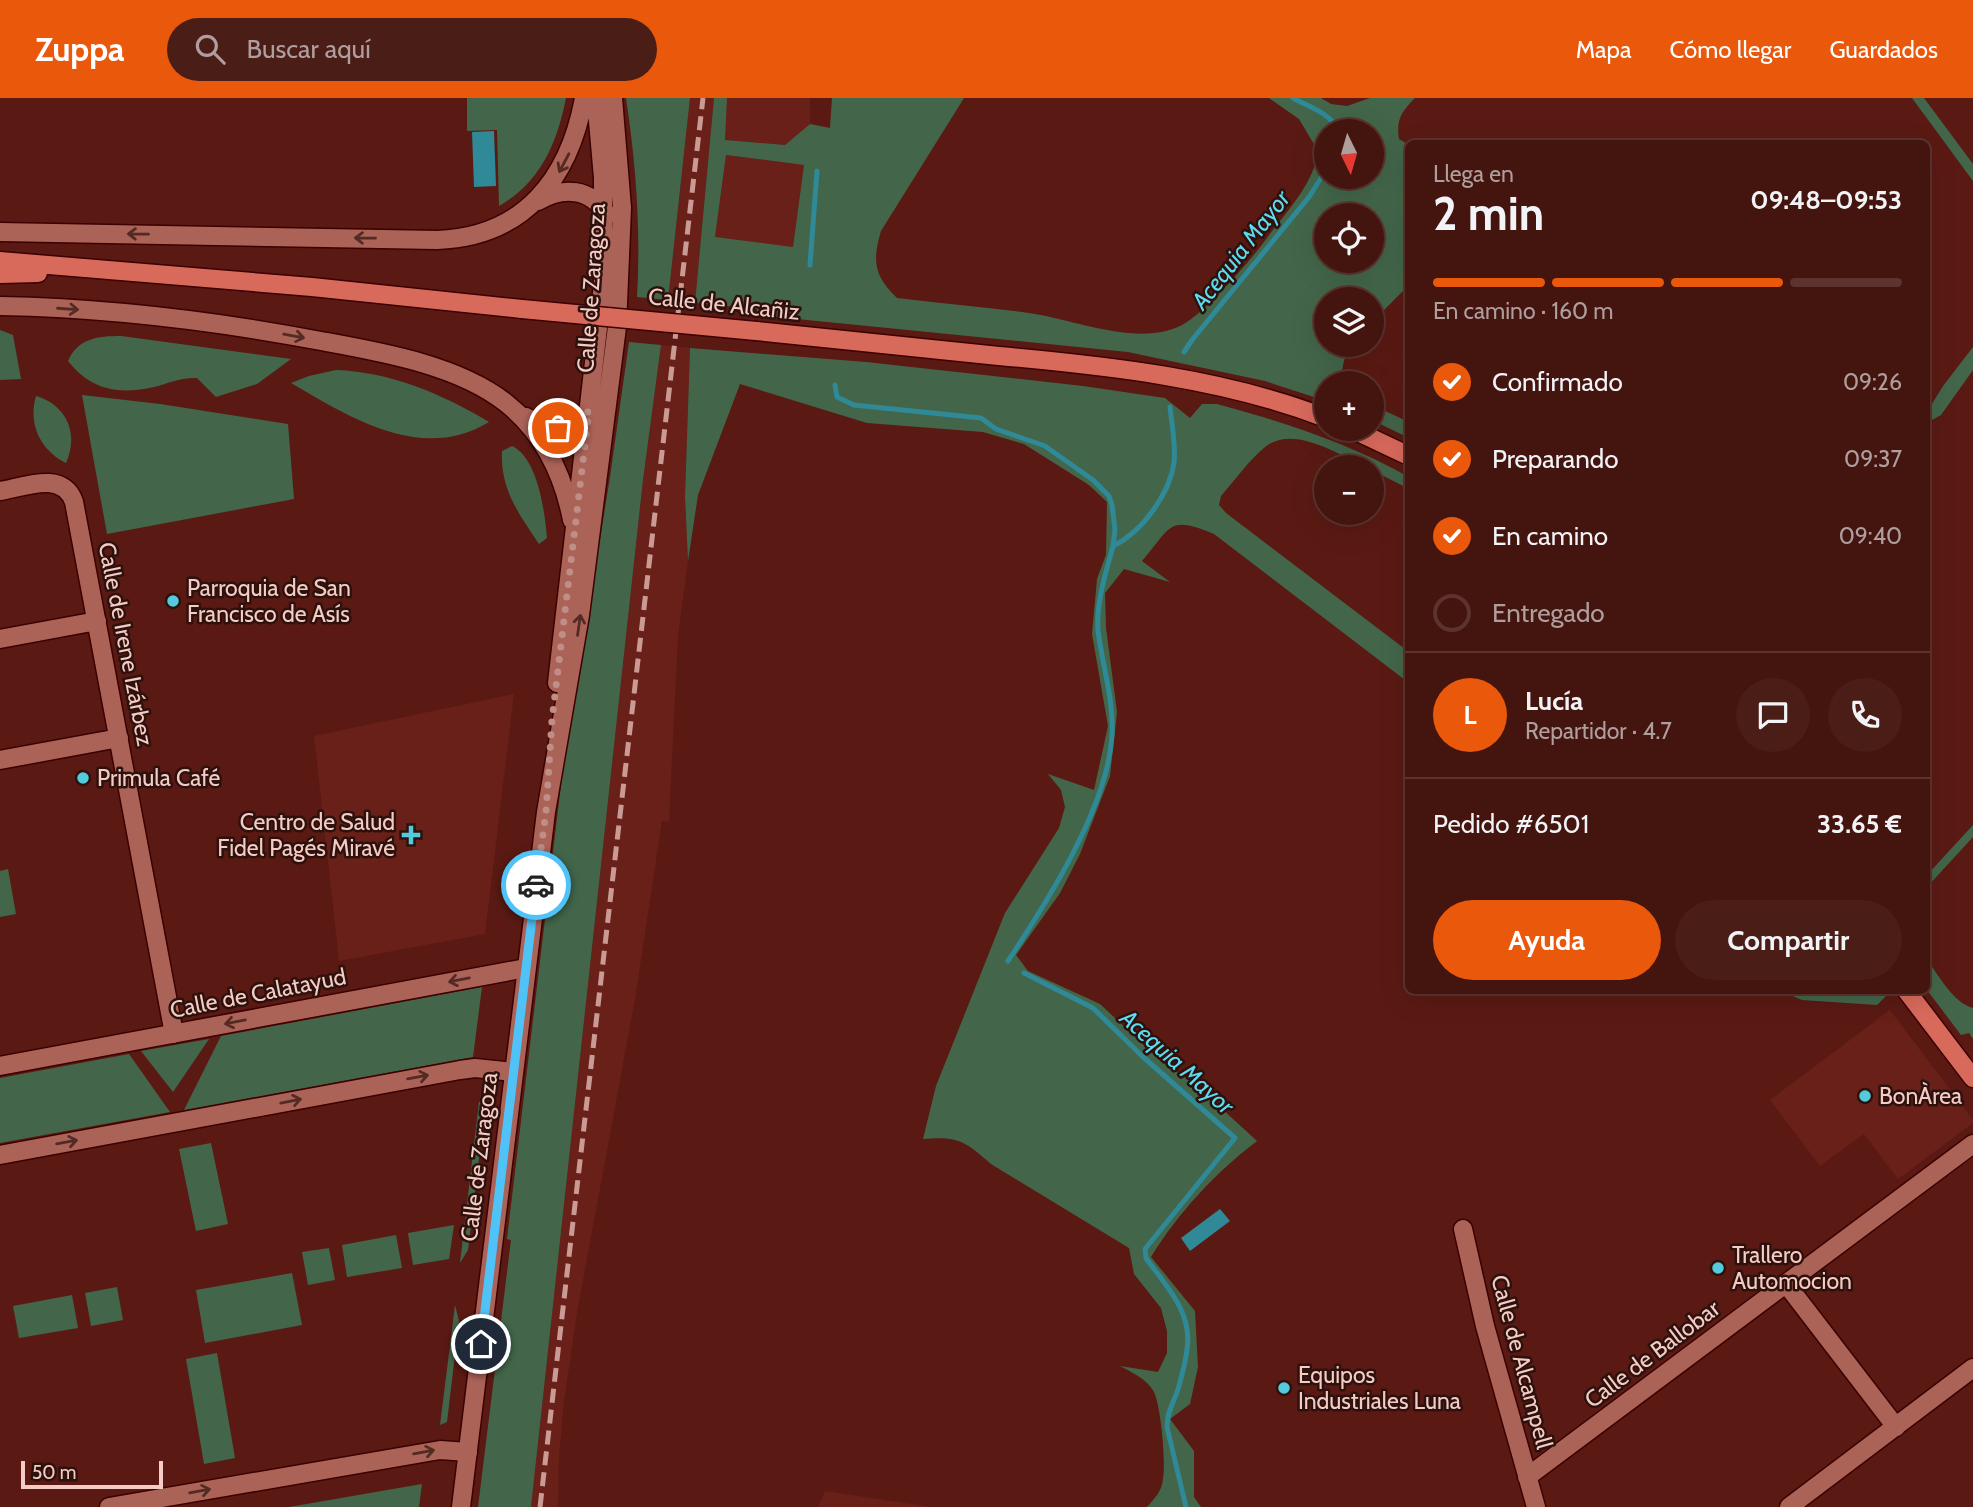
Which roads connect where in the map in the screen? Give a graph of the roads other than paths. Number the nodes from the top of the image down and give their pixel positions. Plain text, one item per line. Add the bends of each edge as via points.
1 (584, 98) edge
2 (596, 98) edge
3 (614, 105) edge
4 (529, 206) junction
5 (609, 218) junction
6 (0, 232) edge
7 (0, 261) edge
8 (111, 270) junction
9 (0, 274) edge
10 (0, 306) edge
11 (601, 386) junction
12 (589, 411) junction
13 (517, 413) junction
14 (1314, 414) edge
15 (1377, 441) edge
16 (1405, 454) edge
17 (0, 491) edge
18 (596, 497) junction
19 (575, 534) junction
20 (97, 621) junction
21 (0, 639) edge
22 (118, 738) junction
23 (0, 760) edge
24 (546, 812) junction
25 (526, 968) junction
26 (1909, 994) edge
27 (174, 1034) junction
28 (0, 1066) edge
29 (514, 1072) junction
30 (1973, 1079) edge
31 (1973, 1144) edge
32 (0, 1154) edge
33 (1463, 1229) dead end
34 (1787, 1284) junction
35 (1973, 1368) edge
36 (1896, 1427) junction
37 (468, 1452) junction
38 (1527, 1477) junction
39 (109, 1507) edge
40 (461, 1507) edge
41 (1536, 1507) edge
42 (1789, 1507) edge

1 -> 4 main road via 562,166
2 - 5 main road, Calle de Zaragoza
3 - 5 main road
3 - 18 main road, Calle de Zaragoza via 621,186 621,274
4 - 5 main road via 555,192 573,191 589,196
4 -> 6 main road via 487,230 450,239
5 - 11 main road via 612,284
5 - 12 main road, Calle de Zaragoza
7 - 8 main road, Calle de Alcañiz
8 - 9 main road, Calle de Alcañiz
8 - 14 main road, Calle de Alcañiz, bridge via 1123,369 1251,394
10 -> 13 main road via 140,314 357,348 458,377 491,393
11 - 12 main road
11 - 18 main road via 594,451
12 - 13 main road via 572,425 558,428
12 - 19 main road, Calle de Zaragoza
13 - 19 main road via 554,462
15 - 16 main road
17 - 20 main road, Calle de Irene Izárbez via 51,482 66,488 74,502
24 -> 18 main road, Calle de Zaragoza
19 - 24 main road, Calle de Zaragoza via 552,720
20 - 21 main road
20 - 22 main road, Calle de Irene Izárbez
22 - 23 main road
22 - 27 main road, Calle de Irene Izárbez
24 - 25 main road, Calle de Zaragoza
25 -> 27 main road, Calle de Calatayud
25 - 29 main road, Calle de Zaragoza
26 - 30 main road
27 - 28 main road, Calle de Calatayud
32 -> 29 main road via 460,1070
29 - 37 main road, Calle de Zaragoza
31 - 34 main road, Calle de Ballobar
33 - 38 main road, Calle de Alcampell
34 - 36 main road
34 - 38 main road, Calle de Ballobar
35 - 36 main road
36 - 42 main road
39 -> 37 main road via 440,1450
37 - 40 main road, Calle de Zaragoza
38 - 41 main road, Calle de Alcampell

